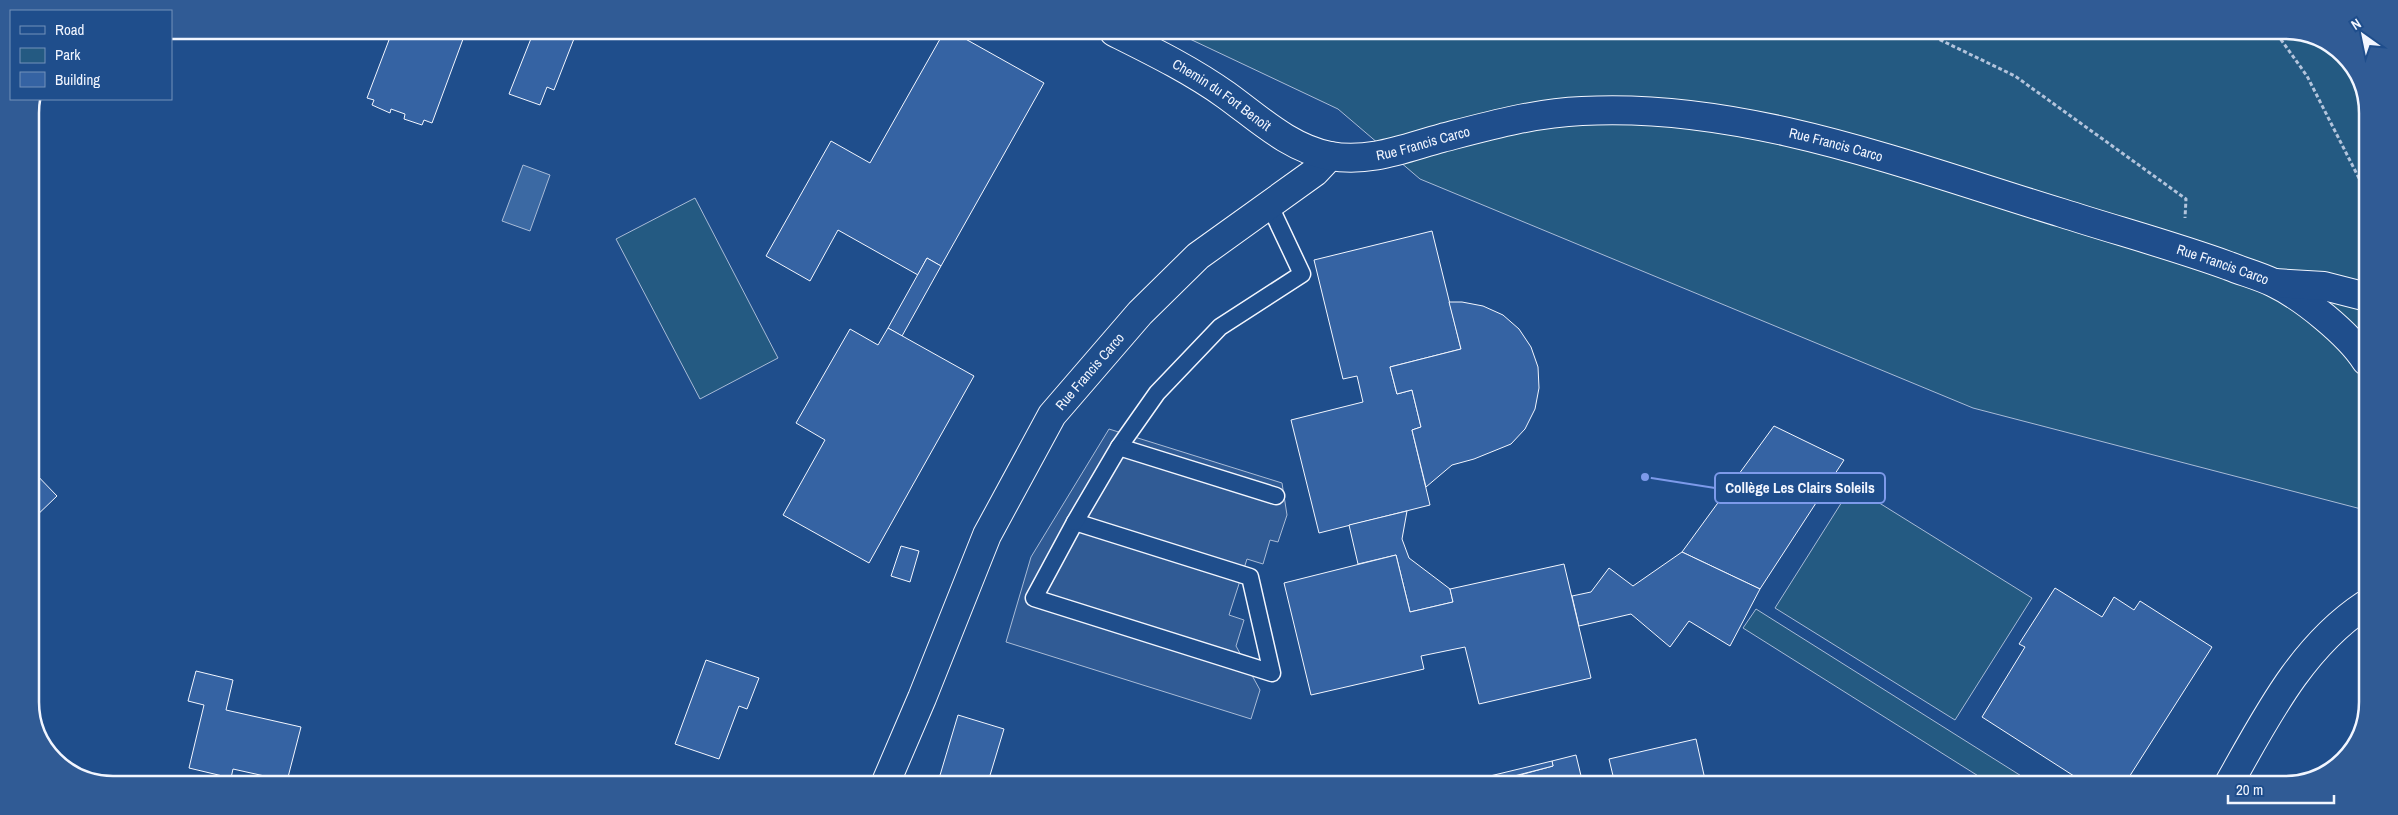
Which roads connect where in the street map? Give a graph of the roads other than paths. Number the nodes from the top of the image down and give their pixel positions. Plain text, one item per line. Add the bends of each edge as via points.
1 (1128, 39) edge
2 (1330, 156) junction
3 (1269, 204) junction
4 (2275, 283) junction
5 (2359, 295) edge
6 (2359, 349) edge
7 (1119, 446) junction
8 (1276, 496) dead end
9 (1075, 522) junction
10 (2359, 609) edge
11 (889, 776) edge
12 (2233, 776) edge

1 - 2 street, Chemin du Fort Benoît via 1218,90 1262,124 1303,147
2 - 3 street, Rue Francis Carco via 1315,172
2 - 4 street, Rue Francis Carco via 1372,158 1510,120 1580,111 1661,111 1772,127 2184,249
3 - 7 lane via 1302,274 1220,328 1157,393
3 - 11 street, Rue Francis Carco via 1191,263 1140,313 1052,414 987,535
4 - 5 street, Rue Francis Carco via 2324,286
4 - 6 street, Rue Francis Carco via 2326,318
7 - 8 lane
7 - 9 lane
9 - 9 lane via 1250,577 1272,673 1034,598
10 - 12 street via 2325,637 2279,695

